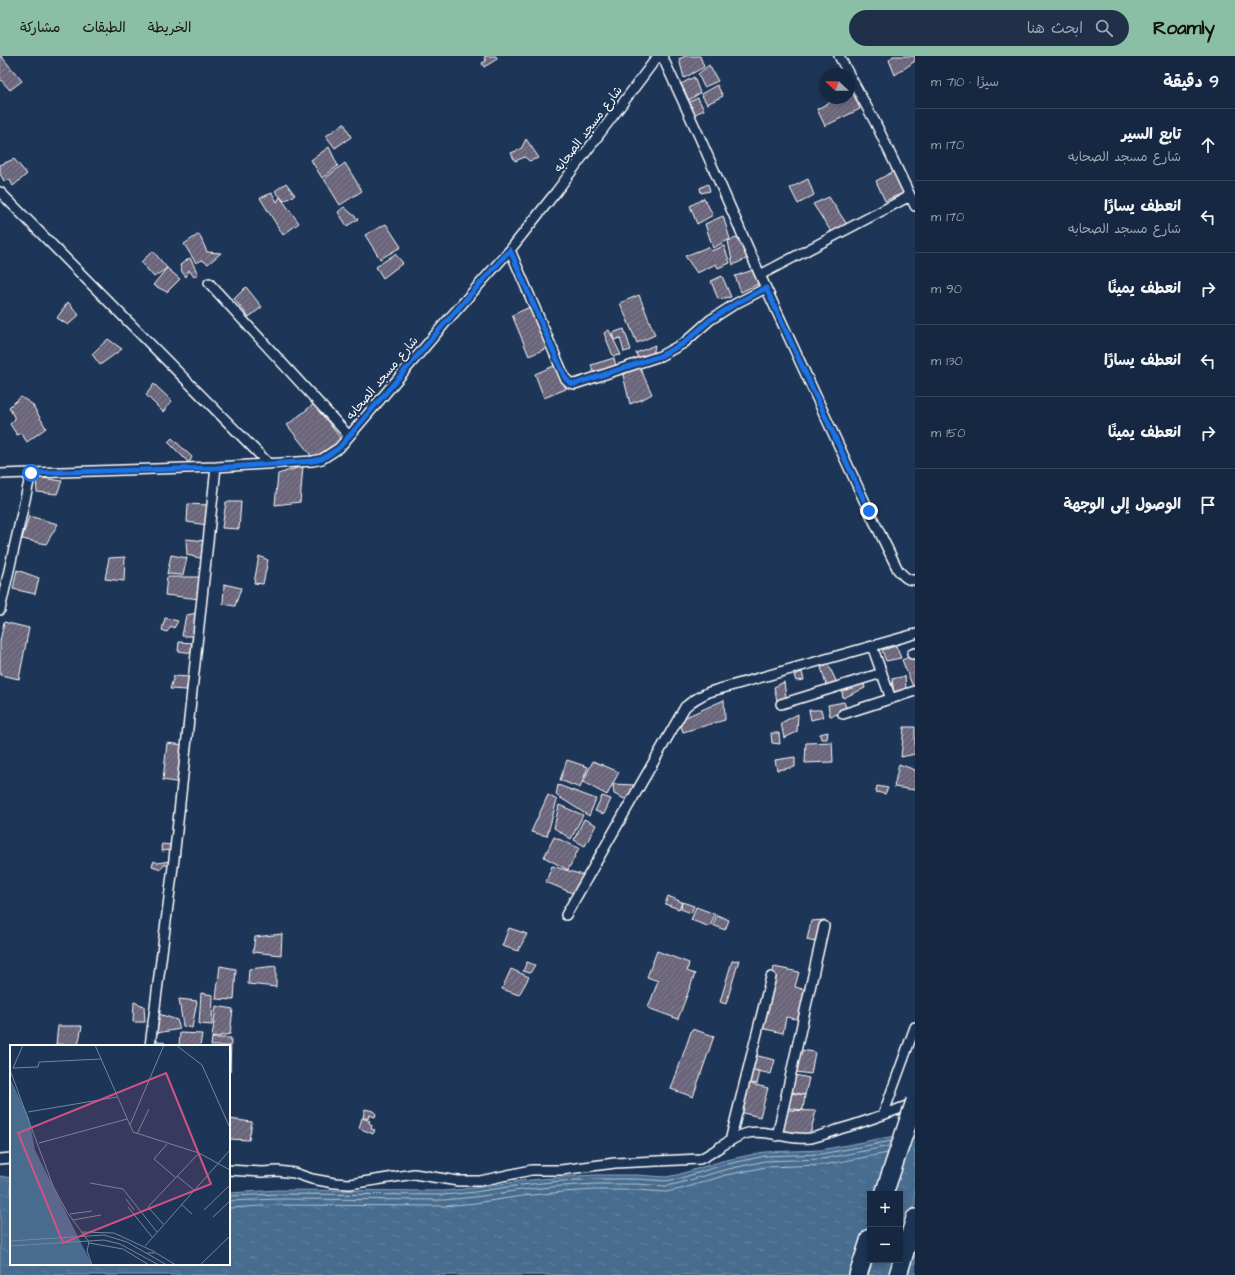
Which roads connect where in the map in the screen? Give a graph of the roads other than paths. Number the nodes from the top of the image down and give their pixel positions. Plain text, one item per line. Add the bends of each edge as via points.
1 (658, 56) edge
2 (662, 56) edge
3 (839, 56) edge
4 (0, 192) edge
5 (910, 196) junction
6 (915, 206) edge
7 (510, 250) junction
8 (760, 275) junction
9 (209, 283) dead end
10 (766, 288) junction
11 (349, 436) junction
12 (269, 464) junction
13 (216, 468) junction
14 (31, 473) junction
15 (0, 474) edge
16 (915, 580) edge
17 (0, 610) edge
18 (915, 634) edge
19 (872, 646) junction
20 (882, 673) junction
21 (915, 691) edge
22 (891, 699) junction
23 (781, 704) dead end
24 (843, 714) dead end
25 (566, 915) dead end
26 (824, 926) dead end
27 (771, 977) dead end
28 (915, 1027) edge
29 (150, 1045) edge
30 (915, 1102) edge
31 (883, 1115) junction
32 (777, 1136) junction
33 (730, 1141) junction
34 (10, 1158) edge
35 (0, 1159) edge
36 (230, 1170) edge
37 (885, 1191) edge
38 (915, 1218) edge
39 (867, 1247) edge
40 (858, 1275) edge
41 (898, 1275) edge

1 - 7 street, شارع مسجد الصحابه
2 - 8 street
3 - 5 street via 875,122
4 - 12 street
5 - 6 street
5 - 8 street
7 - 10 street via 565,378 575,384 660,356 684,343 710,320
7 - 11 street, شارع مسجد الصحابه
8 - 10 street
9 - 11 street
10 - 16 street via 898,570 904,577
11 - 12 street, شارع مسجد الصحابه via 339,448 322,459
12 - 13 street, شارع مسجد الصحابه
13 - 14 street, شارع مسجد الصحابه
13 - 29 street via 174,859
14 - 15 street, شارع مسجد الصحابه
14 - 17 street
18 - 19 street
19 - 20 street
19 - 25 street via 710,692 698,696 691,702
20 - 22 street
20 - 23 street
21 - 22 street
22 - 24 street
26 - 32 street
27 - 33 street
28 - 31 street
30 - 31 street
30 - 37 highway, bridge
31 - 32 street via 812,1138
32 - 33 street via 749,1133
33 - 36 street via 700,1159 531,1170 480,1181 458,1181 414,1174 350,1184 312,1179 294,1172
34 - 35 street
38 - 41 highway
39 - 40 highway

